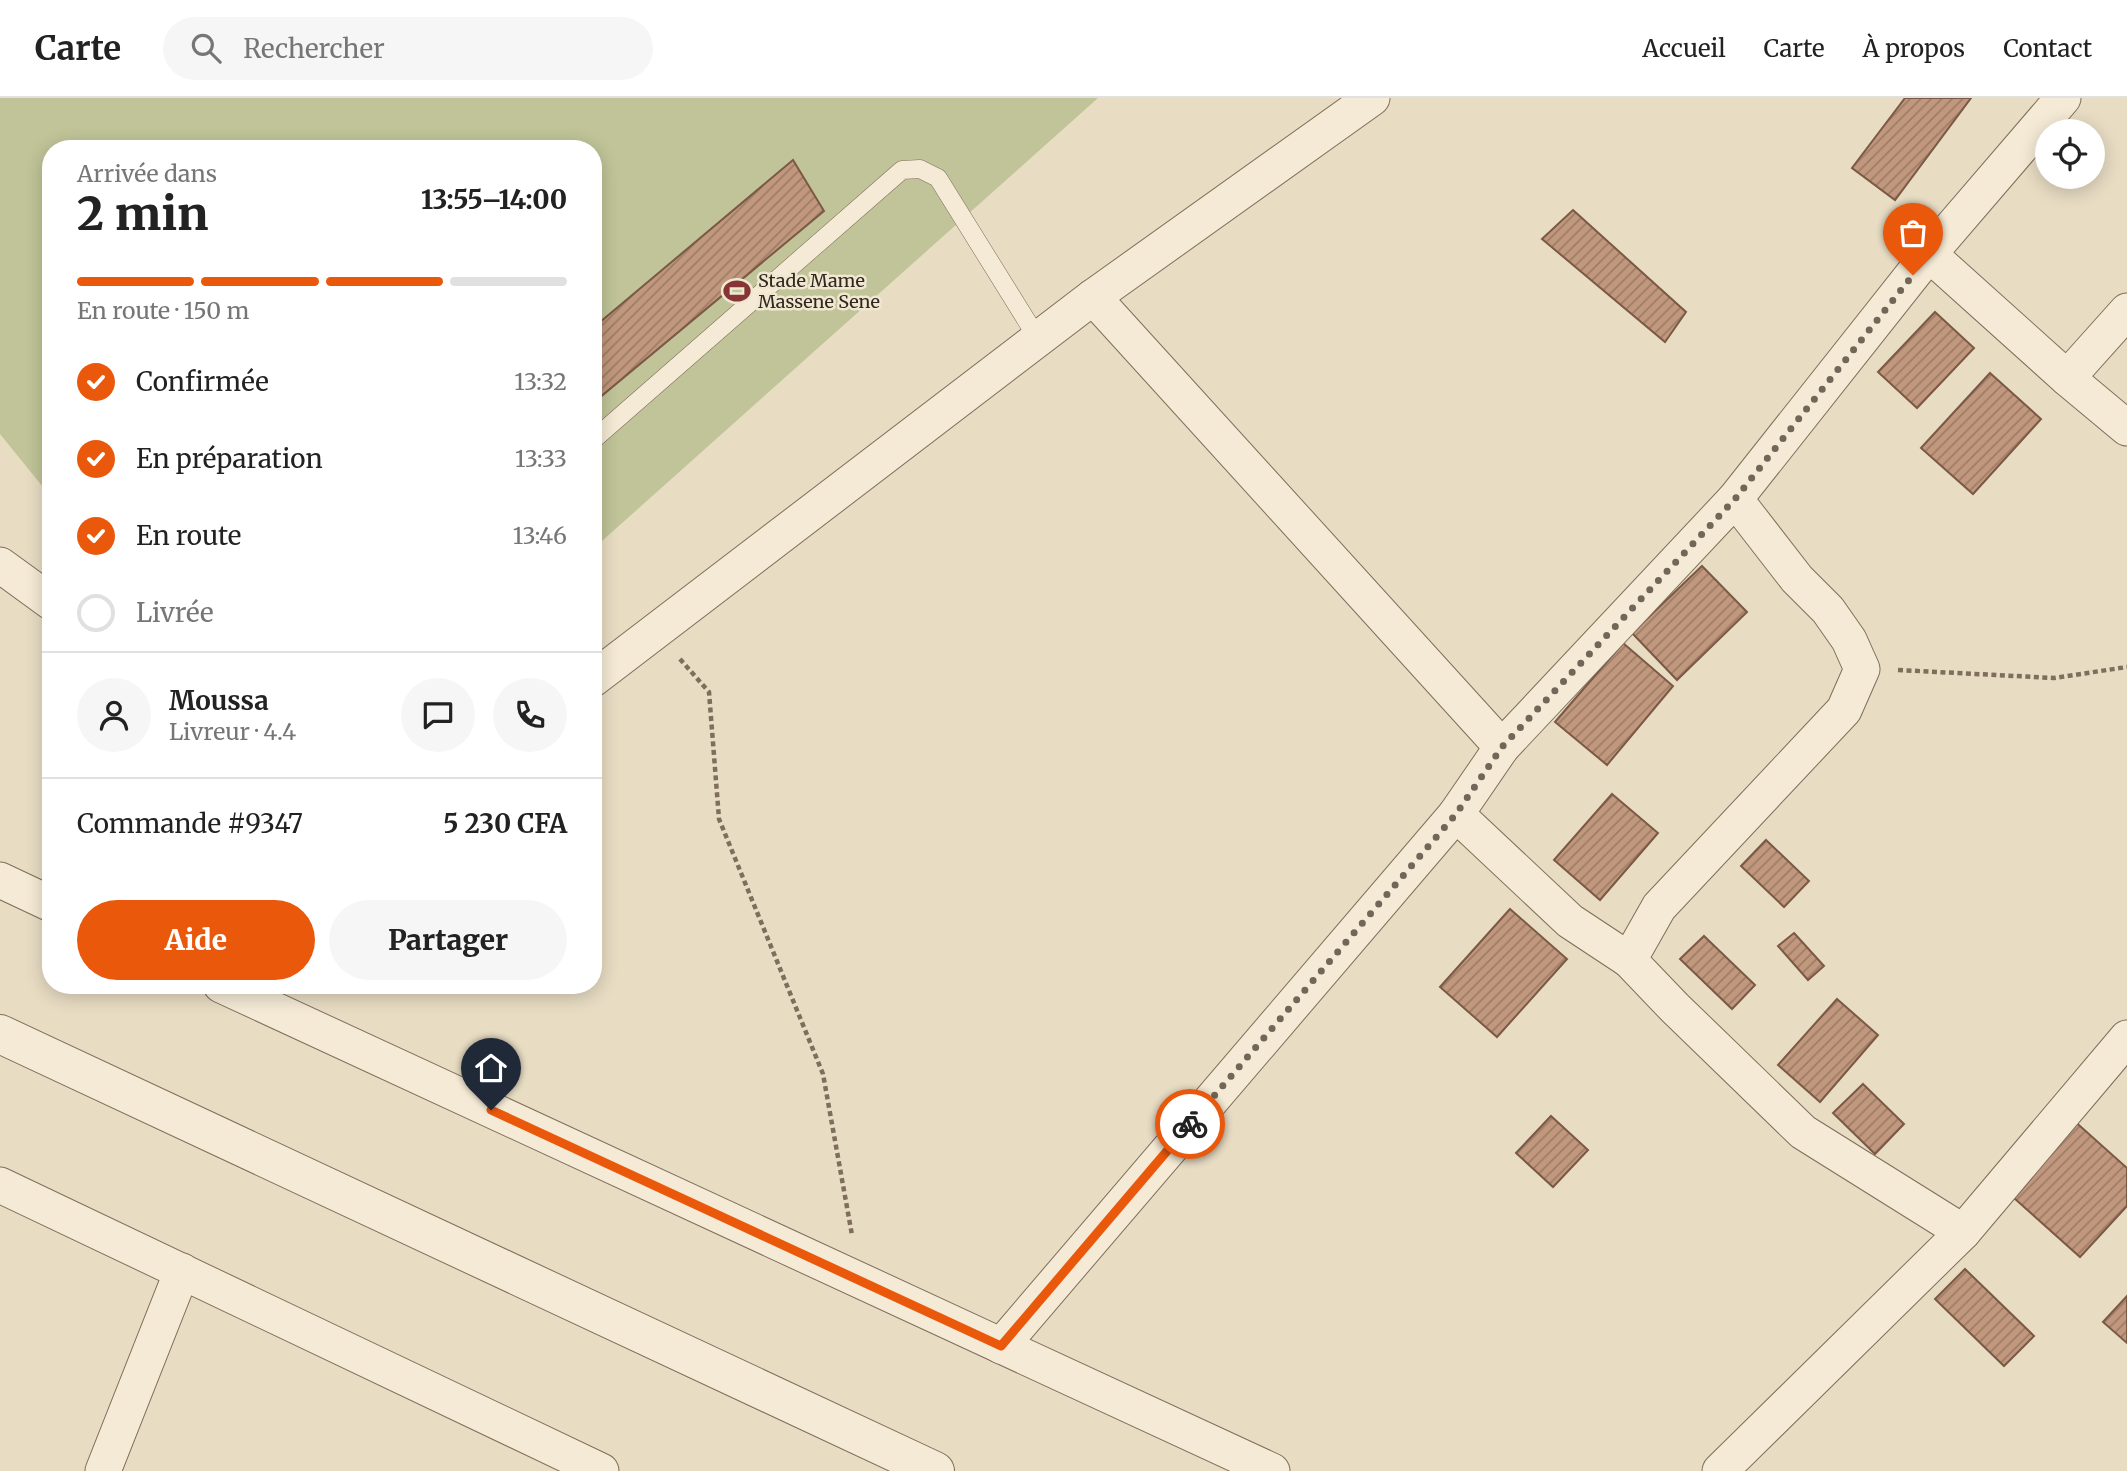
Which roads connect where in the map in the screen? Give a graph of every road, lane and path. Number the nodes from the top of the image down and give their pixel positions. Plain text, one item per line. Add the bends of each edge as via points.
1 (1372, 98) edge
2 (2063, 98) edge
3 (1929, 254) junction
4 (1093, 297) junction
5 (2127, 311) edge
6 (1038, 339) junction
7 (2067, 378) junction
8 (2127, 428) edge
9 (602, 432) edge
10 (1735, 499) junction
11 (0, 565) edge
12 (42, 595) edge
13 (655, 632) junction
14 (2127, 667) edge
15 (1862, 669) junction
16 (602, 672) edge
17 (1502, 747) junction
18 (1456, 814) junction
19 (0, 880) edge
20 (42, 900) edge
21 (1629, 960) junction
22 (240, 994) edge
23 (0, 1034) edge
24 (2127, 1038) edge
25 (0, 1185) edge
26 (1963, 1232) junction
27 (182, 1271) junction
28 (860, 1281) junction
29 (1001, 1346) junction
30 (103, 1471) edge
31 (601, 1471) edge
32 (935, 1471) edge
33 (1272, 1471) edge
34 (1720, 1471) edge

1 - 4 street
2 - 3 street
3 - 7 street
3 - 10 street
4 - 6 street
4 - 17 street
5 - 7 street
6 - 9 lane via 938,178 920,169 902,170
6 - 13 street
7 - 8 street
10 - 15 street via 1797,579 1828,610
10 - 17 street
11 - 12 street
13 - 16 street
13 - 28 path via 709,692 719,819 822,1074
14 - 15 path via 2054,678
15 - 21 street via 1844,710 1659,907
17 - 18 street
18 - 21 street via 1570,920
18 - 29 street
19 - 20 street
21 - 26 street via 1803,1132
22 - 28 street
23 - 32 street
24 - 26 street
25 - 27 street
26 - 34 street
27 - 30 street
27 - 31 street
28 - 29 street
29 - 33 street

